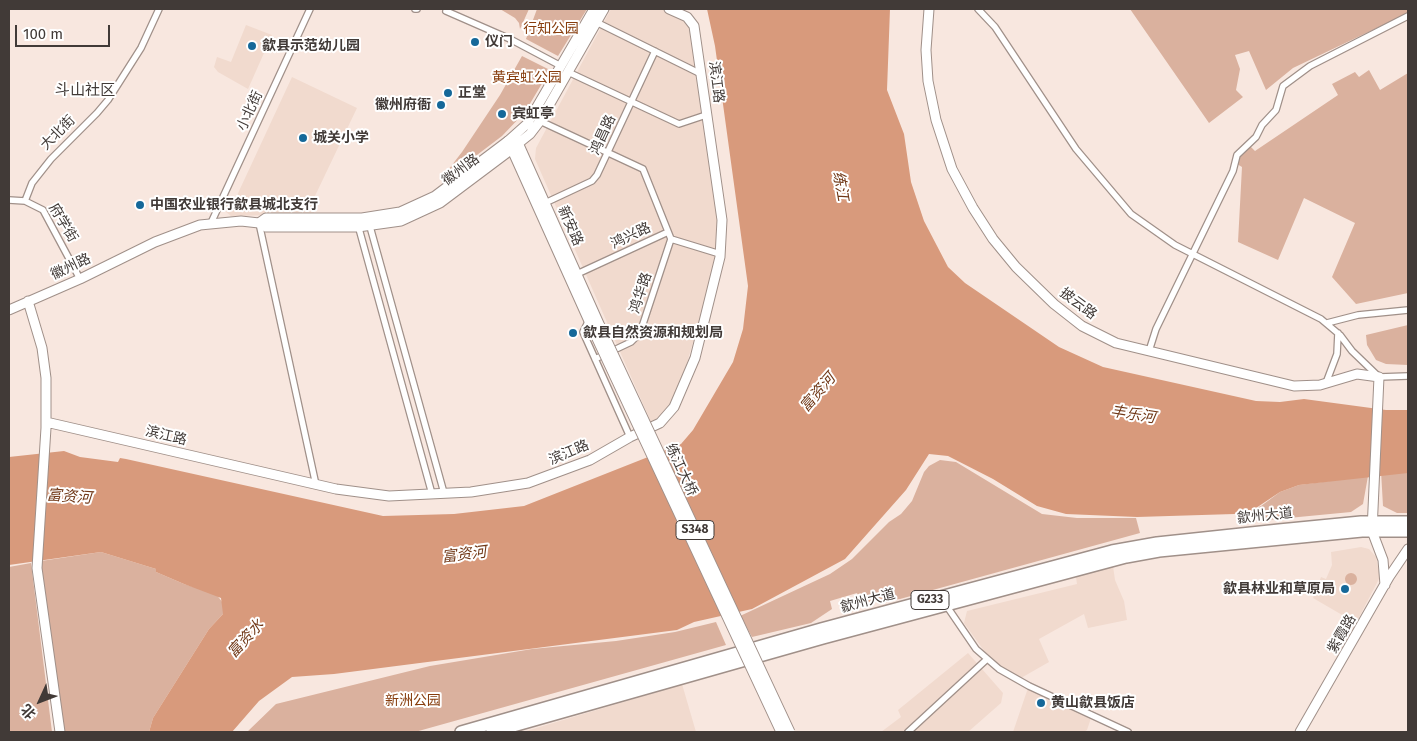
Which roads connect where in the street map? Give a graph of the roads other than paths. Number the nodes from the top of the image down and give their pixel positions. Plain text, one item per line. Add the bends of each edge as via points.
1 (159, 9) edge
2 (310, 9) edge
3 (594, 9) edge
4 (604, 9) edge
5 (669, 9) edge
6 (929, 9) edge
7 (978, 9) edge
8 (446, 11) dead end
9 (1408, 16) edge
10 (596, 22) junction
11 (655, 52) junction
12 (565, 69) junction
13 (701, 74) junction
14 (632, 102) junction
15 (706, 115) junction
16 (540, 121) junction
17 (513, 143) junction
18 (608, 153) junction
19 (9, 200) edge
20 (25, 201) junction
21 (545, 203) junction
22 (357, 222) junction
23 (369, 222) junction
24 (211, 223) junction
25 (259, 223) junction
26 (668, 232) junction
27 (671, 239) junction
28 (1192, 253) junction
29 (720, 254) junction
30 (577, 274) junction
31 (80, 279) junction
32 (28, 301) junction
33 (9, 310) edge
34 (1408, 310) edge
35 (589, 320) junction
36 (1327, 323) junction
37 (597, 328) junction
38 (1338, 333) junction
39 (1149, 351) junction
40 (595, 359) junction
41 (1408, 376) edge
42 (1379, 377) junction
43 (1326, 384) junction
44 (46, 425) junction
45 (630, 436) junction
46 (316, 484) junction
47 (432, 494) junction
48 (444, 494) junction
49 (1408, 522) edge
50 (1372, 526) junction
51 (1408, 531) edge
52 (1407, 553) edge
53 (1385, 584) junction
54 (945, 605) junction
55 (986, 660) junction
56 (60, 732) edge
57 (461, 732) edge
58 (497, 732) edge
59 (781, 732) edge
60 (790, 732) edge
61 (908, 732) edge
62 (1128, 732) edge
63 (1300, 732) edge

1 - 20 street, 大北街 via 141,48 108,100 51,159 32,183
2 - 24 street, 小北街
3 - 12 street, 徽州路
4 - 10 street, 徽州路
5 - 13 street, 滨江路 via 687,17 694,26
6 - 39 street, 披云路 via 927,66 936,120 952,169 983,224 1016,267 1068,315 1106,339
7 - 28 street via 995,27 1076,149 1123,207 1148,228
8 - 12 street via 510,39
9 - 28 street via 1287,81 1276,110 1256,137 1237,155 1233,171
10 - 11 street
10 - 12 street, 徽州路
11 - 13 street
11 - 14 street, 鸿昌路
12 - 14 street
12 - 16 street, 徽州路
12 - 17 street, 徽州路
13 - 15 street, 滨江路
14 - 15 street via 679,124
14 - 18 street, 鸿昌路
15 - 29 street, 滨江路 via 722,220
16 - 17 street, 徽州路 via 530,134
16 - 18 street
17 - 21 street, 新安路 / S348
17 - 23 street, 徽州路 via 427,200
17 - 35 street, 新安路 / S348
18 - 21 street, 鸿昌路 via 592,181
18 - 26 street via 643,169
19 - 20 street, 府学街
20 - 31 street, 府学街 via 37,205 45,213
21 - 30 street, 新安路 / S348
22 - 23 street, 徽州路
22 - 25 street, 徽州路 via 266,227
22 - 47 street
23 - 48 street
24 - 25 street, 徽州路
24 - 31 street, 徽州路 via 161,239
25 - 46 street
26 - 27 street
26 - 30 street, 鸿兴路
27 - 29 street, 鸿兴路
27 - 40 street, 鸿华路 via 640,333 631,342
28 - 36 street
28 - 39 street
29 - 45 street, 滨江路 via 699,344 684,387 674,407 660,423
30 - 37 street, 新安路 / S348
31 - 32 street, 徽州路
32 - 33 street, 徽州路
32 - 44 street via 45,366
34 - 36 street via 1358,315
35 - 37 street, 新安路 / S348
35 - 40 street via 583,332
36 - 38 street
37 - 59 street, 练江大桥 / S348, bridge
37 - 60 street, 练江大桥 / S348, bridge
38 - 42 street
38 - 43 street via 1337,354
39 - 43 street, 披云路 via 1294,386
40 - 45 street
41 - 42 street, 披云路
42 - 43 street, 披云路 via 1357,374
42 - 50 street
44 - 46 street, 滨江路
44 - 56 street via 37,568
45 - 48 street, 滨江路 via 590,460 543,478 498,489
46 - 47 street, 滨江路 via 380,495
47 - 48 street, 滨江路
49 - 50 highway, 歙州大道 / G233
50 - 51 highway, 歙州大道 / G233
50 - 53 street via 1383,560
50 - 54 highway, 歙州大道 / G233 via 1142,554
50 - 57 highway, 歙州大道 / G233 via 1158,542 1112,551 821,629
52 - 53 street, 紫霞路
53 - 63 street, 紫霞路
54 - 55 street
54 - 58 highway, 歙州大道 / G233
55 - 61 street
55 - 62 street via 1029,686

